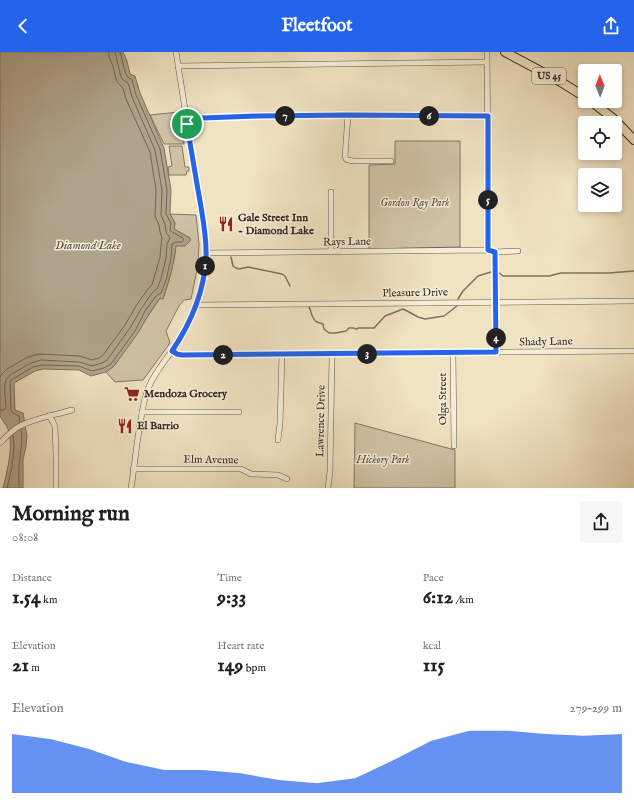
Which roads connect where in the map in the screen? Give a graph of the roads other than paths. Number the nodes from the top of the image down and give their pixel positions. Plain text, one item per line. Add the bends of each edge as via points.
1 (176, 52) edge
2 (487, 52) edge
3 (505, 52) edge
4 (487, 62) junction
5 (178, 66) junction
6 (578, 92) edge
7 (600, 108) edge
8 (348, 115) junction
9 (488, 116) junction
10 (186, 120) junction
11 (634, 140) edge
12 (391, 161) dead end
13 (331, 192) dead end
14 (488, 250) junction
15 (518, 251) dead end
16 (332, 252) junction
17 (495, 252) junction
18 (206, 253) junction
19 (634, 301) edge
20 (496, 302) junction
21 (196, 305) junction
22 (172, 351) junction
23 (634, 351) edge
24 (453, 352) junction
25 (496, 352) junction
26 (282, 354) junction
27 (332, 354) junction
28 (72, 410) dead end
29 (142, 412) junction
30 (238, 412) dead end
31 (49, 416) junction
32 (278, 440) dead end
33 (0, 443) edge
34 (454, 446) dead end
35 (133, 470) junction
36 (286, 479) dead end
37 (56, 488) edge
38 (131, 488) edge
39 (328, 488) edge

1 - 5 street
2 - 4 street
3 - 6 main road, US 45
4 - 5 street
4 - 9 street
5 - 10 street
7 - 11 main road
8 - 9 street
8 - 10 street
8 - 12 street via 346,159
9 - 14 street
10 - 18 street
13 - 16 street
14 - 16 street, Rays Lane
14 - 17 street, Rays Lane
15 - 17 street
16 - 18 street, Rays Lane
17 - 20 street
18 - 21 street via 203,281
19 - 20 street, Pleasure Drive
20 - 21 street, Pleasure Drive
20 - 25 street
21 - 22 street
22 - 26 street, Shady Lane via 182,355
22 - 29 street via 148,389
23 - 25 street, Shady Lane
24 - 25 street, Shady Lane
24 - 27 street, Shady Lane
24 - 34 street, Olga Street
26 - 27 street, Shady Lane
26 - 32 street
27 - 39 street, Lawrence Drive
28 - 31 street
29 - 30 street
29 - 35 street
31 - 33 street via 26,423
31 - 37 street via 55,427
35 - 36 street, Elm Avenue via 241,469 252,474 278,474
35 - 38 street

